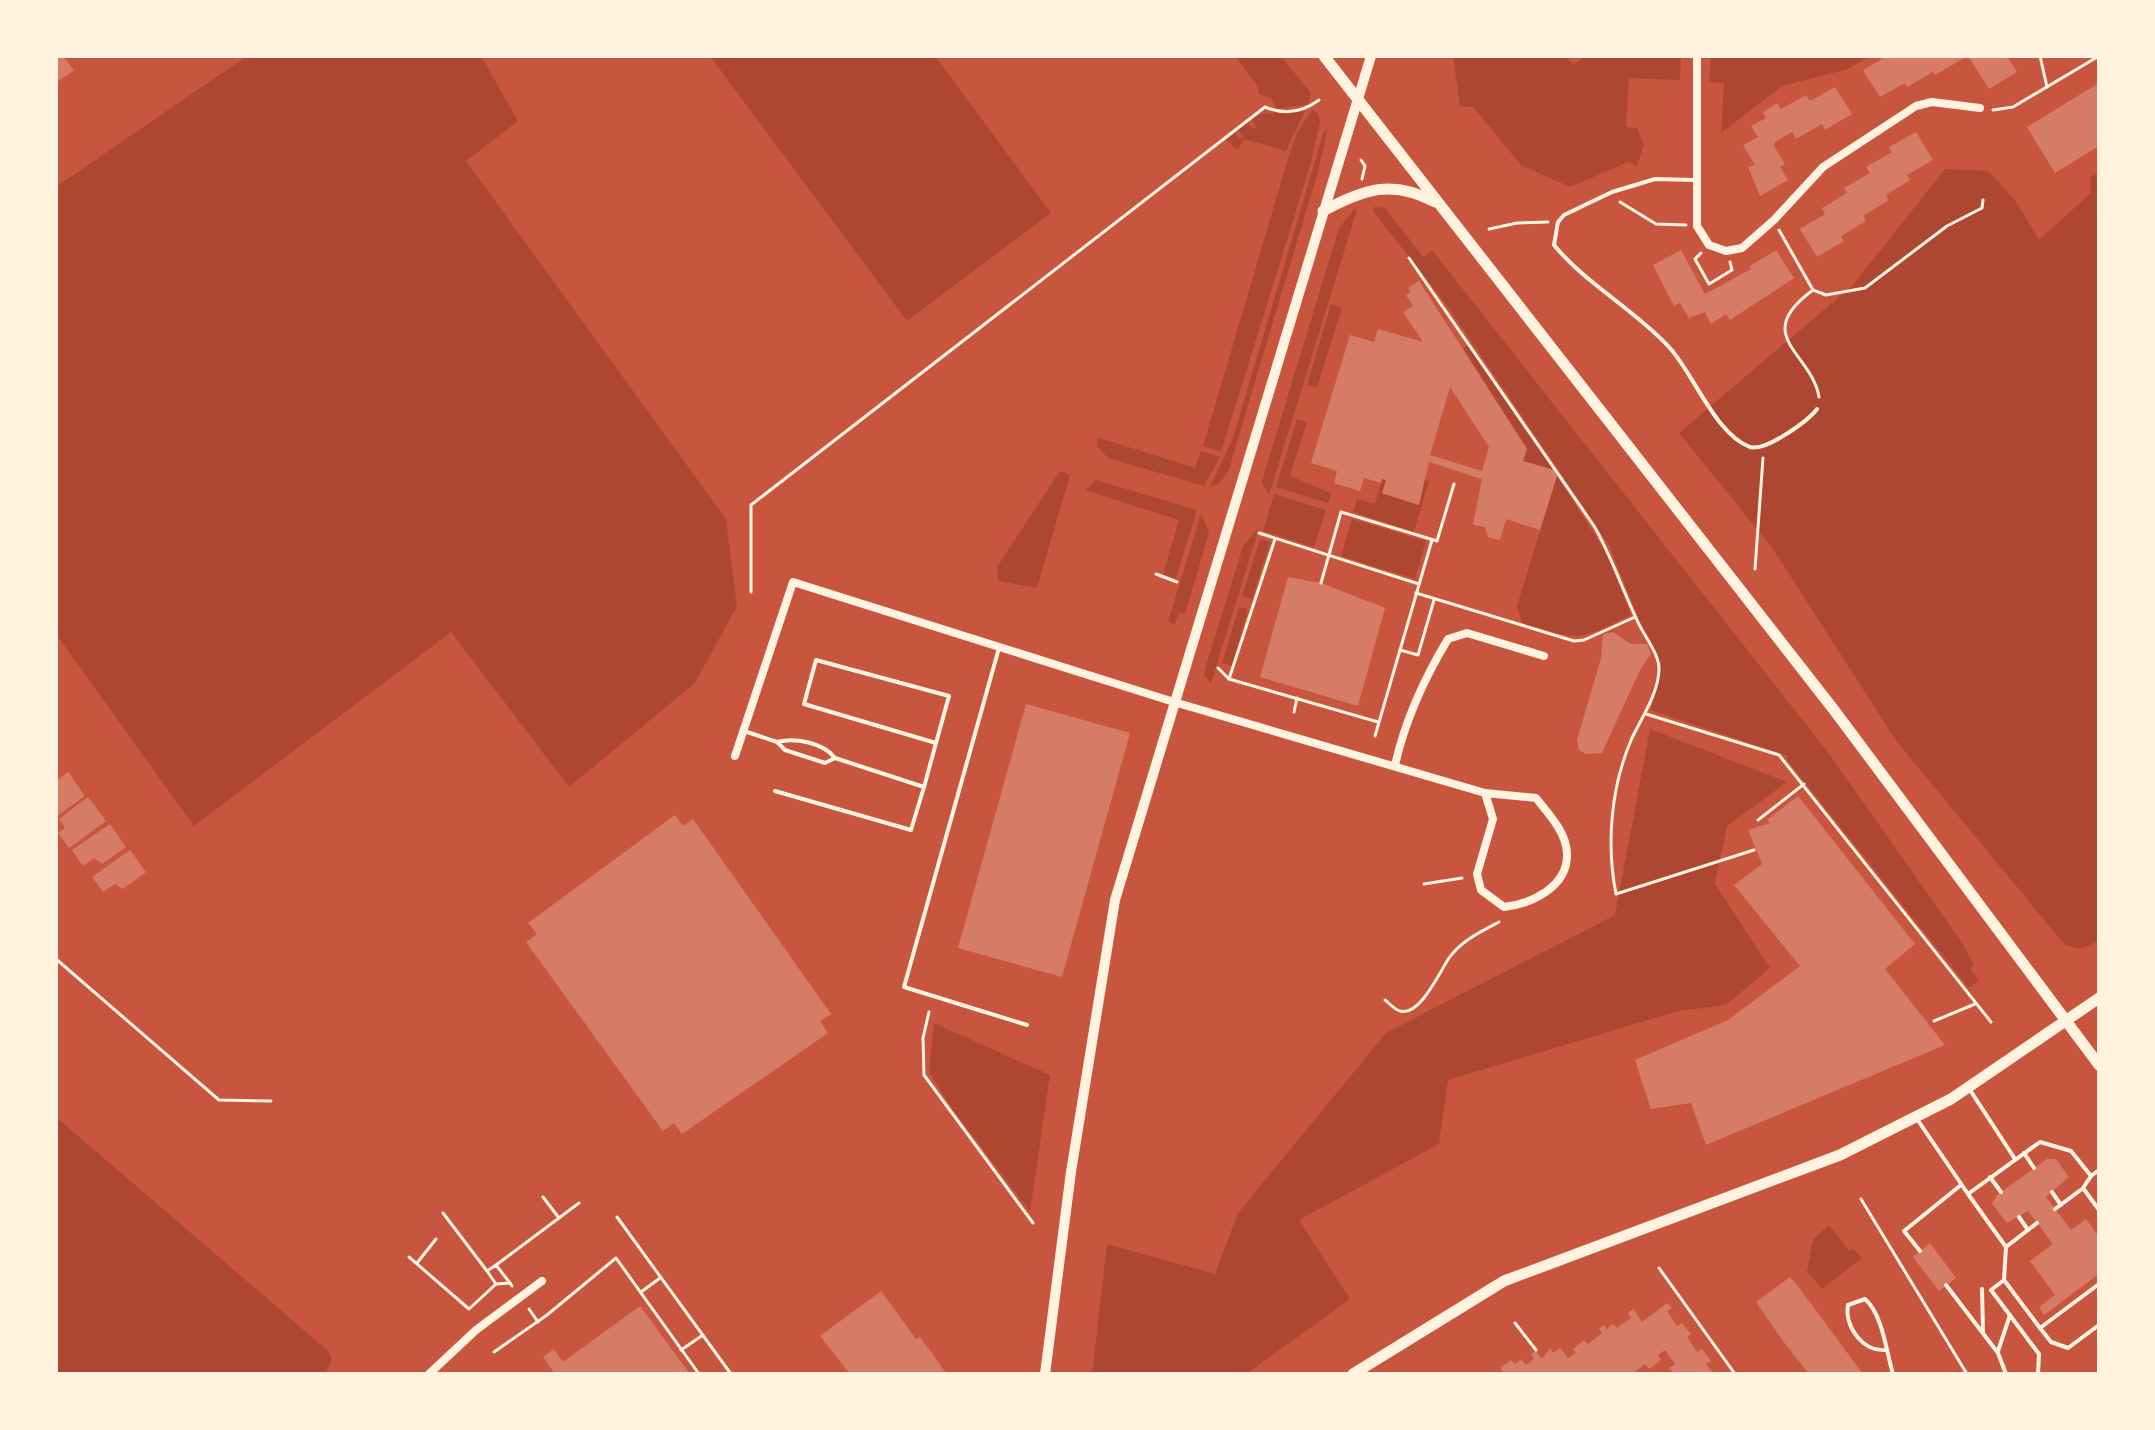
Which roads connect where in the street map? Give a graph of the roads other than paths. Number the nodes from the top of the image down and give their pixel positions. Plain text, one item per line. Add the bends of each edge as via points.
1 (1324, 56) edge
2 (1371, 56) edge
3 (1697, 56) edge
4 (1358, 100) junction
5 (1980, 108) road end
6 (1696, 180) junction
7 (1439, 204) junction
8 (1323, 211) junction
9 (1817, 409) road end
10 (1000, 645) junction
11 (1544, 656) dead end
12 (1174, 702) junction
13 (742, 730) junction
14 (777, 742) junction
15 (936, 743) junction
16 (735, 756) dead end
17 (835, 758) junction
18 (1395, 765) junction
19 (924, 787) junction
20 (775, 791) dead end
21 (1485, 793) junction
22 (2099, 998) edge
23 (2066, 1023) junction
24 (1027, 1025) dead end
25 (2099, 1065) edge
26 (1968, 1088) junction
27 (1916, 1117) junction
28 (2024, 1153) junction
29 (2015, 1159) junction
30 (2034, 1168) dead end
31 (2099, 1170) edge
32 (2091, 1176) junction
33 (1990, 1177) junction
34 (1961, 1185) junction
35 (2083, 1188) junction
36 (2001, 1192) dead end
37 (2052, 1192) dead end
38 (1968, 1194) junction
39 (2061, 1205) junction
40 (2055, 1209) dead end
41 (2099, 1210) edge
42 (2019, 1217) dead end
43 (2037, 1223) dead end
44 (2028, 1230) junction
45 (2006, 1247) junction
46 (1920, 1251) dead end
47 (2004, 1280) junction
48 (542, 1281) dead end
49 (2099, 1284) edge
50 (1946, 1285) dead end
51 (1982, 1289) dead end
52 (2010, 1315) junction
53 (2099, 1325) edge
54 (2040, 1328) junction
55 (1983, 1334) junction
56 (1885, 1350) junction
57 (1998, 1353) junction
58 (429, 1374) edge
59 (1045, 1374) edge
60 (1353, 1374) edge
61 (1893, 1374) edge
62 (2006, 1374) edge
63 (2038, 1374) edge

1 - 4 main road
2 - 4 street
3 - 6 street
4 - 7 main road
4 - 8 street
5 - 6 street via 1932,102 1916,106 1823,167 1742,248 1726,251 1709,245 1697,226
6 - 9 lane via 1655,179 1612,192 1564,215 1554,245 1671,348 1729,434 1748,446 1765,447
7 - 8 main road via 1410,189 1383,189
7 - 23 main road via 1834,710
8 - 12 street
10 - 12 street
10 - 13 street via 793,582
10 - 24 lane via 904,987
11 - 18 street via 1467,633 1448,639
12 - 18 street
12 - 59 street via 1115,900
13 - 14 lane
13 - 16 street
14 - 17 lane via 790,738 829,750
14 - 17 lane via 785,750 825,763
15 - 15 lane via 804,704 816,660 949,696
15 - 19 lane
17 - 19 lane
18 - 21 street
19 - 20 lane via 911,830
21 - 21 street via 1493,819 1477,874 1481,890 1504,907 1522,905 1560,877 1565,846 1536,798
22 - 23 main road
23 - 25 main road
23 - 26 main road
26 - 27 main road
26 - 29 lane
27 - 34 lane
27 - 60 main road via 1840,1155 1504,1281
28 - 29 lane
28 - 30 lane
28 - 32 lane via 2040,1142 2071,1151
29 - 33 lane
31 - 32 lane
32 - 35 lane
33 - 36 lane
33 - 38 lane
34 - 38 lane
34 - 46 lane via 1904,1231
35 - 39 lane
35 - 41 lane
37 - 39 lane
38 - 45 lane
39 - 40 lane
42 - 44 lane
43 - 44 lane
44 - 45 lane
45 - 47 lane
47 - 52 lane via 1991,1290
47 - 54 lane
48 - 58 street via 476,1330
49 - 54 lane
50 - 55 lane
51 - 55 lane
52 - 57 lane
52 - 63 lane via 2039,1354
53 - 54 lane via 2068,1348 2059,1348
55 - 57 lane
56 - 56 lane via 1870,1304 1865,1299 1848,1305 1855,1333 1867,1346
56 - 61 lane
57 - 62 lane

